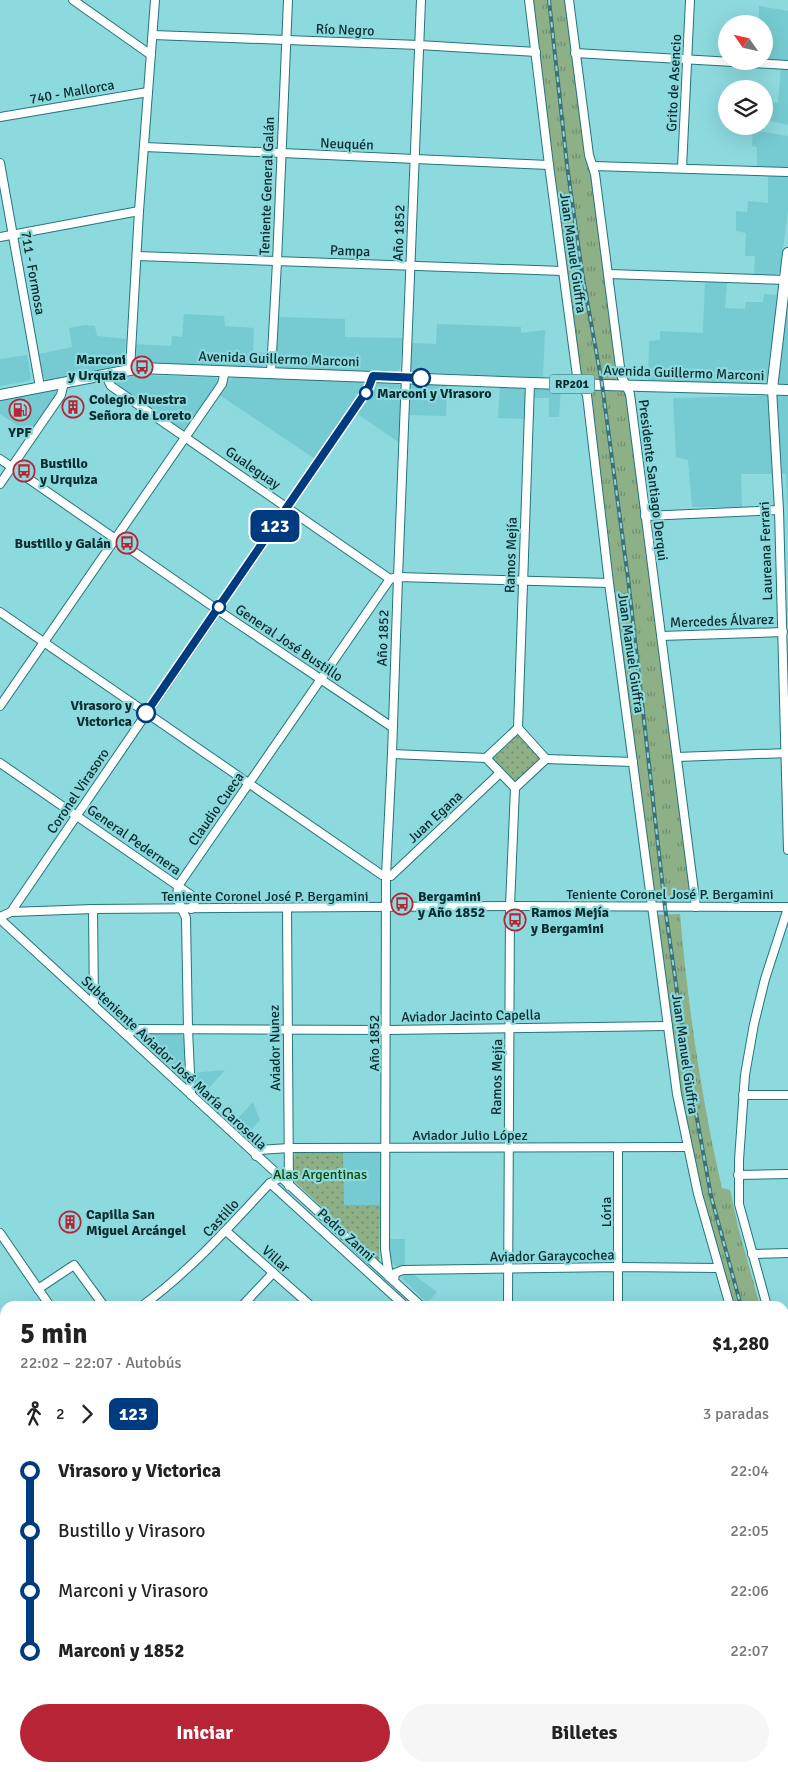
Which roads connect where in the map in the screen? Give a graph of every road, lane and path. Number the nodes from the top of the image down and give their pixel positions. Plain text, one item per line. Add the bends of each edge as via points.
1 (72, 0) edge
2 (155, 0) edge
3 (288, 0) edge
4 (421, 0) edge
5 (530, 0) edge
6 (569, 0) edge
7 (690, 0) edge
8 (153, 35) junction
9 (286, 40) junction
10 (419, 46) junction
11 (536, 52) junction
12 (575, 53) junction
13 (151, 55) junction
14 (688, 60) junction
15 (788, 65) edge
16 (148, 92) junction
17 (0, 118) edge
18 (145, 147) junction
19 (280, 154) junction
20 (414, 159) junction
21 (0, 163) edge
22 (549, 165) junction
23 (593, 166) junction
24 (682, 168) junction
25 (788, 172) edge
26 (139, 211) junction
27 (14, 235) junction
28 (0, 237) edge
29 (788, 253) edge
30 (136, 256) junction
31 (277, 262) junction
32 (410, 266) junction
33 (562, 271) junction
34 (609, 274) junction
35 (786, 280) edge
36 (130, 369) junction
37 (225, 371) junction
38 (270, 372) junction
39 (105, 374) junction
40 (373, 376) junction
41 (406, 378) junction
42 (64, 382) junction
43 (530, 383) junction
44 (583, 384) junction
45 (626, 385) junction
46 (40, 387) junction
47 (772, 389) junction
48 (788, 390) edge
49 (0, 395) edge
50 (186, 437) junction
51 (0, 459) edge
52 (12, 467) junction
53 (0, 484) edge
54 (288, 508) junction
55 (779, 510) junction
56 (645, 516) junction
57 (115, 539) junction
58 (394, 578) junction
59 (522, 580) junction
60 (609, 583) junction
61 (384, 590) junction
62 (398, 594) junction
63 (217, 610) junction
64 (0, 612) edge
65 (783, 632) junction
66 (661, 636) junction
67 (44, 642) junction
68 (786, 674) edge
69 (321, 680) junction
70 (0, 706) edge
71 (146, 713) junction
72 (392, 727) junction
73 (518, 728) junction
74 (787, 753) edge
75 (392, 754) junction
76 (677, 757) junction
77 (486, 758) junction
78 (546, 759) junction
79 (633, 762) junction
80 (0, 763) edge
81 (500, 773) junction
82 (249, 783) junction
83 (516, 788) junction
84 (76, 815) junction
85 (788, 850) edge
86 (386, 876) junction
87 (178, 886) junction
88 (510, 906) junction
89 (653, 907) junction
90 (696, 907) junction
91 (788, 907) edge
92 (386, 908) junction
93 (94, 909) junction
94 (187, 909) junction
95 (287, 909) junction
96 (11, 912) junction
97 (0, 918) edge
98 (94, 1005) junction
99 (668, 1026) junction
100 (510, 1028) junction
101 (188, 1029) junction
102 (288, 1030) junction
103 (387, 1030) junction
104 (126, 1035) junction
105 (743, 1094) junction
106 (191, 1095) junction
107 (788, 1095) edge
108 (386, 1147) junction
109 (687, 1147) junction
110 (289, 1148) junction
111 (508, 1148) junction
112 (618, 1148) junction
113 (256, 1156) junction
114 (788, 1174) edge
115 (738, 1175) junction
116 (280, 1178) junction
117 (270, 1183) junction
118 (289, 1186) junction
119 (226, 1231) junction
120 (0, 1233) edge
121 (788, 1253) edge
122 (752, 1254) junction
123 (619, 1267) junction
124 (718, 1268) junction
125 (508, 1269) junction
126 (273, 1273) junction
127 (391, 1279) junction
128 (38, 1289) junction
129 (46, 1301) edge
130 (100, 1301) edge
131 (149, 1301) edge
132 (247, 1301) edge
133 (305, 1301) edge
134 (400, 1301) edge
135 (415, 1301) edge
136 (508, 1301) edge
137 (618, 1301) edge
138 (728, 1301) edge
139 (766, 1301) edge

1 - 13 street
2 - 8 street
3 - 9 street, Teniente General Galán
4 - 10 street, Año 1852
5 - 11 street, Juan Manuel Giuffra
6 - 12 street, Presidente Santiago Derqui
7 - 14 street, Grito de Asencio
8 - 9 street, Río Negro
8 - 13 street
9 - 10 street, Río Negro
9 - 19 street, Teniente General Galán
10 - 11 street, Río Negro
10 - 20 street, Año 1852
11 - 22 street, Juan Manuel Giuffra
12 - 14 street
12 - 23 street, Presidente Santiago Derqui
13 - 16 street
14 - 15 street
14 - 24 street, Grito de Asencio
16 - 17 street, 740 - Mallorca
16 - 18 street
18 - 19 street, Neuquén
18 - 26 street
19 - 20 street, Neuquén
19 - 31 street, Teniente General Galán
20 - 22 street, Neuquén
20 - 32 street, Año 1852
21 - 27 street, 711 - Formosa
22 - 33 street, Juan Manuel Giuffra
23 - 24 street
23 - 34 street, Presidente Santiago Derqui
24 - 25 street
26 - 27 street
26 - 30 street
27 - 28 street
27 - 46 street, 711 - Formosa
29 - 35 main road, Laureana Ferrari
30 - 31 street, Pampa
30 - 36 street
31 - 32 street, Pampa
31 - 38 street, Teniente General Galán
32 - 33 street, Pampa
32 - 41 street, Año 1852
33 - 44 street, Juan Manuel Giuffra via 578,376
34 - 35 street
34 - 45 street, Presidente Santiago Derqui via 621,375
35 - 47 main road, Laureana Ferrari
36 - 37 main road, Avenida Guillermo Marconi / RP201
36 - 39 main road, RP201
37 - 38 main road, Avenida Guillermo Marconi / RP201
37 - 50 street via 222,384
38 - 40 main road, Avenida Guillermo Marconi / RP201
39 - 42 main road, RP201
39 - 50 street, Gualeguay via 111,386
40 - 41 main road, Avenida Guillermo Marconi / RP201
40 - 54 street, Coronel Virasoro via 368,389
41 - 43 main road, Avenida Guillermo Marconi / RP201
41 - 58 street, Año 1852
42 - 46 main road, RP201
42 - 52 street via 61,395
43 - 44 main road, Avenida Guillermo Marconi / RP201
43 - 59 street, Ramos Mejía
44 - 45 main road, Avenida Guillermo Marconi / RP201
44 - 60 street, Juan Manuel Giuffra via 587,395
45 - 47 main road, Avenida Guillermo Marconi / RP201
45 - 56 street, Presidente Santiago Derqui via 630,394
46 - 49 main road, RP201
47 - 48 main road, Avenida Guillermo Marconi
47 - 55 street, Laureana Ferrari
50 - 54 street, Gualeguay
50 - 57 street
51 - 52 street, General José Bustillo
52 - 53 street
52 - 57 street, General José Bustillo
54 - 58 street, Gualeguay
54 - 63 street, Coronel Virasoro
55 - 56 street
55 - 65 street, Laureana Ferrari
56 - 66 street, Presidente Santiago Derqui
57 - 63 street, General José Bustillo
57 - 67 street
58 - 59 street
58 - 61 street, Claudio Cueca
58 - 62 street, Año 1852
59 - 60 street
59 - 73 street, Ramos Mejía
60 - 79 street, Juan Manuel Giuffra
61 - 62 street via 391,589
61 - 69 street, Claudio Cueca
62 - 72 street, Año 1852
63 - 69 street, General José Bustillo
63 - 71 street, Coronel Virasoro
64 - 67 street
65 - 66 street, Mercedes Álvarez
65 - 68 street, Laureana Ferrari
66 - 76 street, Presidente Santiago Derqui
67 - 70 street
67 - 71 street
68 - 74 street, Laureana Ferrari
69 - 72 street, General José Bustillo
69 - 82 street, Claudio Cueca
71 - 82 street
71 - 84 street, Coronel Virasoro
72 - 75 street, Año 1852
73 - 77 street
73 - 78 street
74 - 76 street
74 - 85 street, Laureana Ferrari
75 - 77 street
75 - 86 street, Año 1852
76 - 90 street, Presidente Santiago Derqui
77 - 81 street
78 - 79 street
78 - 83 street
79 - 89 street, Juan Manuel Giuffra
80 - 84 street, General Pedernera
81 - 83 street
81 - 86 street, Juan Egana via 394,873
82 - 86 street via 378,874
82 - 87 street, Claudio Cueca
83 - 88 street, Ramos Mejía
84 - 87 street, General Pedernera
84 - 96 street, Coronel Virasoro
86 - 92 street, Año 1852
87 - 94 street via 177,898
87 - 94 street, General Pedernera via 195,901
88 - 89 street, Teniente Coronel José P. Bergamini
88 - 92 street, Teniente Coronel José P. Bergamini
88 - 100 street, Ramos Mejía
89 - 90 street, Teniente Coronel José P. Bergamini
89 - 99 street, Juan Manuel Giuffra
90 - 91 street, Teniente Coronel José P. Bergamini
91 - 105 street via 758,1005
92 - 95 street, Teniente Coronel José P. Bergamini
92 - 103 street, Año 1852
93 - 94 street, Teniente Coronel José P. Bergamini
93 - 96 street, Teniente Coronel José P. Bergamini
93 - 98 street
94 - 95 street, Teniente Coronel José P. Bergamini
94 - 101 street
95 - 102 street, Aviador Nunez
96 - 97 street
97 - 98 street, Subteniente Aviador José María Carosella
98 - 104 street, Subteniente Aviador José María Carosella
99 - 100 street, Aviador Jacinto Capella
99 - 109 street, Juan Manuel Giuffra
100 - 103 street, Aviador Jacinto Capella
100 - 111 street, Ramos Mejía
101 - 102 street, Aviador Jacinto Capella
101 - 104 street, Aviador Jacinto Capella via 134,1029
101 - 106 street
102 - 103 street, Aviador Jacinto Capella
102 - 110 street, Aviador Nunez
103 - 108 street, Año 1852
104 - 106 street, Subteniente Aviador José María Carosella
105 - 107 street
105 - 115 street
106 - 113 street, Subteniente Aviador José María Carosella
108 - 110 street, Aviador Julio López
108 - 111 street, Aviador Julio López
108 - 127 street, Año 1852 via 386,1249
109 - 112 street, Aviador Julio López
109 - 124 street, Juan Manuel Giuffra
110 - 113 street, Aviador Julio López via 259,1150
110 - 118 street, Aviador Nunez
111 - 112 street, Aviador Julio López
111 - 125 street, Ramos Mejía
112 - 123 street, Lória
113 - 116 street, Subteniente Aviador José María Carosella
114 - 115 street
115 - 122 street via 739,1204
116 - 117 street
116 - 118 street, Subteniente Aviador José María Carosella
117 - 119 street, Castillo
117 - 134 street, Pedro Zanni
118 - 127 street, Subteniente Aviador José María Carosella
119 - 126 street, Villar
119 - 131 street, Castillo via 199,1259
120 - 128 street
121 - 122 street
122 - 139 street
123 - 124 street, Aviador Garaycochea
123 - 125 street, Aviador Garaycochea
123 - 137 street, Lória
124 - 138 street, Juan Manuel Giuffra
125 - 127 street, Aviador Garaycochea via 404,1270 395,1273
125 - 136 street, Ramos Mejía
126 - 132 street
126 - 133 street, Villar
127 - 135 street, Subteniente Aviador José María Carosella
128 - 129 street
128 - 130 street via 74,1265

